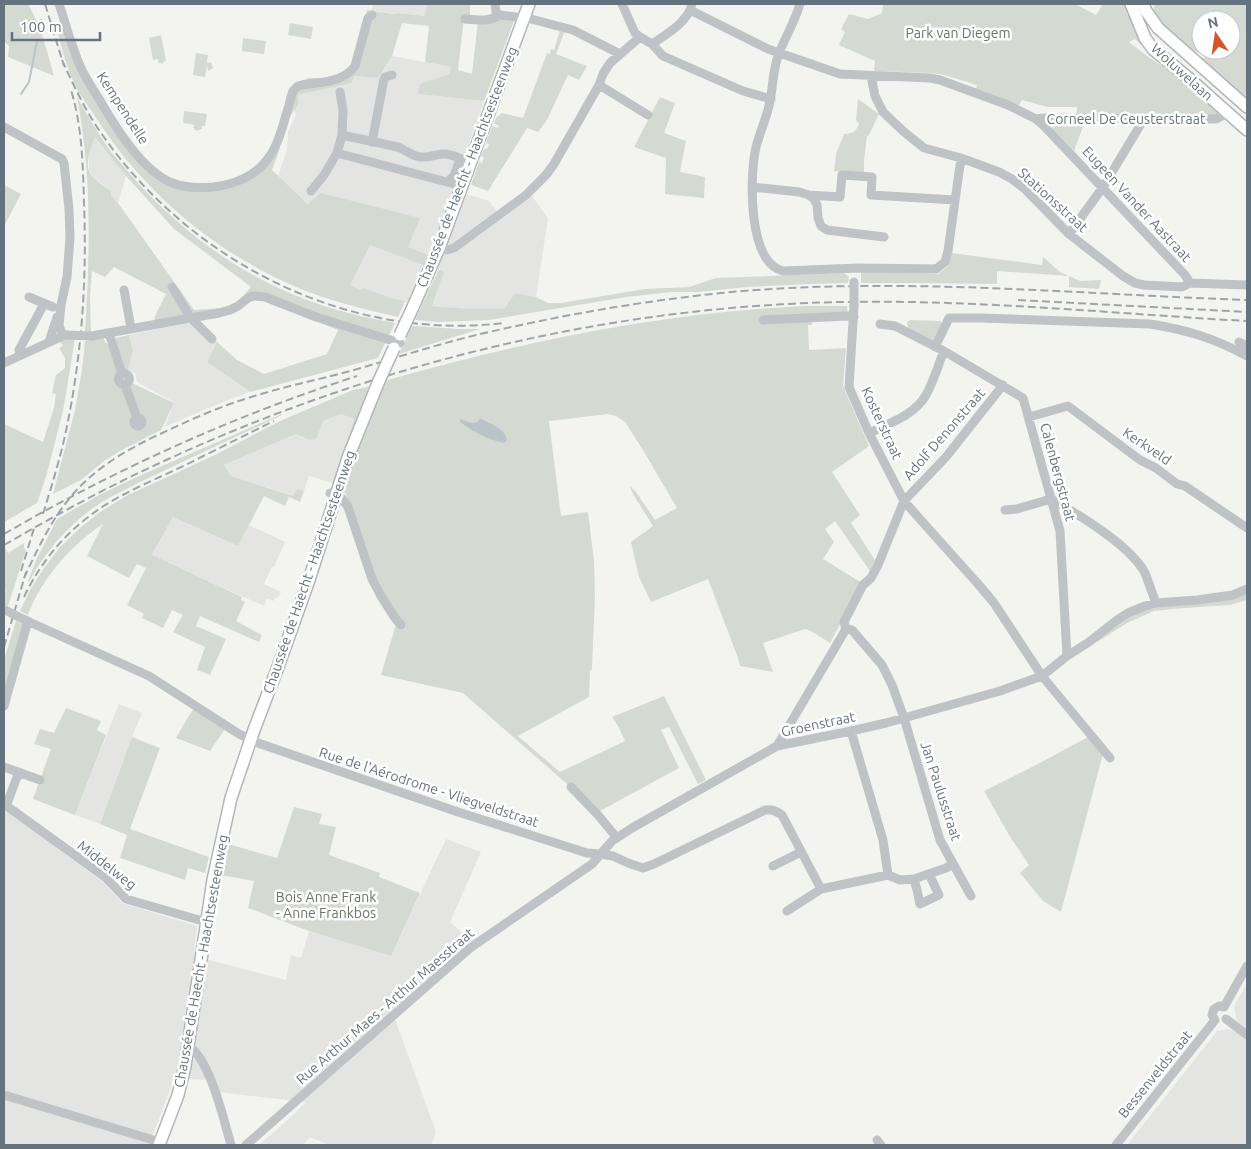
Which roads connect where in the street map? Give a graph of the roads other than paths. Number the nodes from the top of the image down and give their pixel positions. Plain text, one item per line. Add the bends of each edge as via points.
1 (59, 4) edge
2 (495, 4) edge
3 (528, 4) edge
4 (622, 4) edge
5 (800, 4) edge
6 (1132, 4) edge
7 (1143, 4) edge
8 (691, 7) edge
9 (372, 15) dead end
10 (500, 15) junction
11 (523, 18) junction
12 (465, 19) dead end
13 (640, 38) junction
14 (652, 44) junction
15 (779, 53) junction
16 (620, 54) junction
17 (392, 75) dead end
18 (871, 76) junction
19 (599, 85) junction
20 (340, 92) dead end
21 (1237, 98) junction
22 (771, 99) junction
23 (1247, 107) edge
24 (1226, 112) junction
25 (648, 115) dead end
26 (1036, 119) junction
27 (1144, 119) junction
28 (4, 127) edge
29 (1247, 130) edge
30 (342, 135) junction
31 (372, 142) junction
32 (337, 153) junction
33 (960, 158) junction
34 (466, 161) junction
35 (447, 182) junction
36 (462, 186) junction
37 (1103, 186) junction
38 (752, 187) junction
39 (311, 191) dead end
40 (809, 194) junction
41 (955, 200) junction
42 (1068, 234) junction
43 (884, 237) dead end
44 (439, 248) junction
45 (854, 268) junction
46 (1190, 283) junction
47 (1247, 285) edge
48 (172, 287) dead end
49 (124, 290) dead end
50 (29, 297) dead end
51 (52, 306) junction
52 (854, 317) junction
53 (191, 318) junction
54 (763, 320) dead end
55 (880, 324) dead end
56 (131, 328) junction
57 (109, 333) junction
58 (64, 335) junction
59 (212, 339) dead end
60 (395, 341) junction
61 (49, 342) junction
62 (940, 349) junction
63 (21, 355) junction
64 (1247, 356) edge
65 (4, 363) edge
66 (1003, 385) junction
67 (1029, 417) junction
68 (139, 425) dead end
69 (869, 434) junction
70 (333, 494) junction
71 (1051, 499) junction
72 (904, 501) junction
73 (1005, 510) dead end
74 (1247, 528) edge
75 (1247, 590) edge
76 (1156, 603) junction
77 (5, 610) edge
78 (27, 620) junction
79 (401, 625) dead end
80 (846, 629) junction
81 (1067, 656) junction
82 (1042, 676) junction
83 (4, 706) edge
84 (904, 718) junction
85 (852, 732) junction
86 (250, 739) junction
87 (777, 746) junction
88 (1110, 758) dead end
89 (4, 767) edge
90 (19, 772) junction
91 (40, 780) dead end
92 (571, 788) dead end
93 (5, 805) edge
94 (616, 838) junction
95 (801, 852) junction
96 (600, 854) junction
97 (953, 864) junction
98 (773, 866) dead end
99 (929, 874) junction
100 (888, 875) junction
101 (914, 880) junction
102 (821, 889) junction
103 (971, 896) dead end
104 (787, 911) dead end
105 (206, 922) junction
106 (1247, 966) edge
107 (1224, 1007) junction
108 (1226, 1019) junction
109 (1215, 1020) junction
110 (1247, 1035) edge
111 (188, 1046) junction
112 (4, 1095) edge
113 (160, 1144) edge
114 (231, 1145) edge
115 (246, 1145) edge
116 (1116, 1145) edge

1 - 9 street, Kempendelle via 65,31 80,67 137,155 171,183 209,187 243,178 266,162 276,146 293,91 298,86 340,79 352,71 368,18
2 - 10 street
3 - 11 main road, Chaussée de Haecht - Haachtsesteenweg
4 - 13 street
5 - 15 street
6 - 24 main road, Woluwelaan via 1145,38 1154,49
7 - 21 main road, Woluwelaan via 1158,28
8 - 14 street via 675,28
8 - 15 street, Eugeen Vander Aastraat
10 - 11 street
10 - 12 street via 493,19
11 - 16 street via 573,30
11 - 34 main road, Chaussée de Haecht - Haachtsesteenweg
13 - 14 street
13 - 16 street
14 - 22 street via 663,56 743,91
15 - 18 street, Eugeen Vander Aastraat via 840,74
15 - 22 street
16 - 19 street via 610,62
17 - 31 street via 384,79
18 - 26 street, Eugeen Vander Aastraat via 946,81
18 - 33 street, Stationsstraat via 875,96 889,119 924,148
19 - 25 street
19 - 44 street via 554,164 526,195 454,248
20 - 30 street
21 - 23 main road, Woluwelaan
21 - 24 main road, Corneel De Ceusterstraat
22 - 38 street via 755,151
24 - 27 street, Corneel De Ceusterstraat via 1216,119
24 - 29 main road, Woluwelaan
26 - 27 street, Corneel De Ceusterstraat
26 - 37 street, Eugeen Vander Aastraat
27 - 37 street
28 - 51 street via 64,163 70,238 66,277
30 - 31 street
30 - 32 street
31 - 34 street via 420,157 444,154
32 - 35 street
32 - 39 street
33 - 41 street
33 - 42 street, Stationsstraat via 1012,178
34 - 35 street
34 - 36 main road, Chaussée de Haecht - Haachtsesteenweg
35 - 36 street
36 - 44 main road, Chaussée de Haecht - Haachtsesteenweg
37 - 42 street
37 - 46 street, Eugeen Vander Aastraat
38 - 40 street
38 - 45 street via 758,239 768,260 776,268 783,271
40 - 41 street via 840,197 842,175 872,177 871,195
40 - 43 street via 817,205 821,226 827,230
41 - 45 street via 945,262 936,269
42 - 46 street, Stationsstraat via 1135,283 1182,287
44 - 60 main road, Chaussée de Haecht - Haachtsesteenweg, bridge
45 - 52 street, Kosterstraat, bridge
46 - 47 street, Stationsstraat
48 - 53 street
49 - 56 street
50 - 51 street
51 - 58 street
51 - 61 street
51 - 63 street via 19,350
52 - 54 street
52 - 69 street, Kosterstraat via 849,388
53 - 56 street
53 - 59 street
53 - 60 street via 230,310 248,298 259,296
55 - 62 street, Calenbergstraat via 895,326
56 - 57 street
57 - 58 street, bridge
57 - 68 street via 122,374 129,377 125,385
58 - 61 street
60 - 70 main road, Chaussée de Haecht - Haachtsesteenweg, bridge
61 - 63 street
62 - 64 street via 949,318 982,318 1150,324 1200,335
62 - 66 street, Calenbergstraat
62 - 69 street via 926,395 918,406
63 - 65 street
66 - 67 street, Calenbergstraat via 1023,398
66 - 72 street, Adolf Denonstraat via 946,457
67 - 71 street, Calenbergstraat
67 - 74 street, Kerkveld via 1068,406 1140,460
69 - 72 street, Kosterstraat
70 - 79 street via 340,496 348,508 372,579
70 - 86 main road, Chaussée de Haecht - Haachtsesteenweg via 308,582
71 - 73 street
71 - 76 street via 1127,551 1144,573
71 - 81 street, Calenbergstraat via 1060,531
72 - 80 street via 878,565 844,622
72 - 82 street, Kosterstraat via 994,603
75 - 76 street, Groenstraat via 1218,598
76 - 81 street, Groenstraat via 1128,613
77 - 78 street, Rue de l'Aérodrome - Vliegveldstraat, bridge
78 - 83 street
78 - 86 street, Rue de l'Aérodrome - Vliegveldstraat via 149,676
80 - 84 street, Jan Paulusstraat via 852,630 882,665
80 - 87 street
81 - 82 street, Groenstraat
82 - 84 street, Groenstraat
82 - 88 street, Kosterstraat
84 - 85 street, Groenstraat
84 - 97 street, Jan Paulusstraat via 940,840
85 - 87 street, Groenstraat
85 - 100 street via 882,840
86 - 96 street, Rue de l'Aérodrome - Vliegveldstraat via 458,812 587,853
86 - 105 main road, Chaussée de Haecht - Haachtsesteenweg via 231,798
87 - 94 street, Groenstraat
89 - 90 street
90 - 91 street
90 - 93 street
92 - 94 street
93 - 105 street, Middelweg via 105,877 124,898
94 - 96 street, Rue Arthur Maes - Arthur Maesstraat
95 - 96 street, Rue de l'Aérodrome - Vliegveldstraat via 782,815 765,810 643,868
95 - 98 street
95 - 102 street
96 - 115 street, Rue Arthur Maes - Arthur Maesstraat via 592,864 470,948
97 - 99 street
97 - 103 street, Jan Paulusstraat
99 - 101 street
99 - 101 street via 939,895 920,904
100 - 101 street via 900,880
100 - 102 street
102 - 104 street
105 - 111 main road, Chaussée de Haecht - Haachtsesteenweg
106 - 107 street
107 - 108 street via 1228,1012
107 - 109 street via 1214,1009 1212,1015
108 - 109 street via 1221,1022
108 - 110 street
109 - 116 street, Bessenveldstraat
111 - 113 main road, Chaussée de Haecht - Haachtsesteenweg via 178,1094
111 - 114 street via 203,1065 215,1090
112 - 113 street

